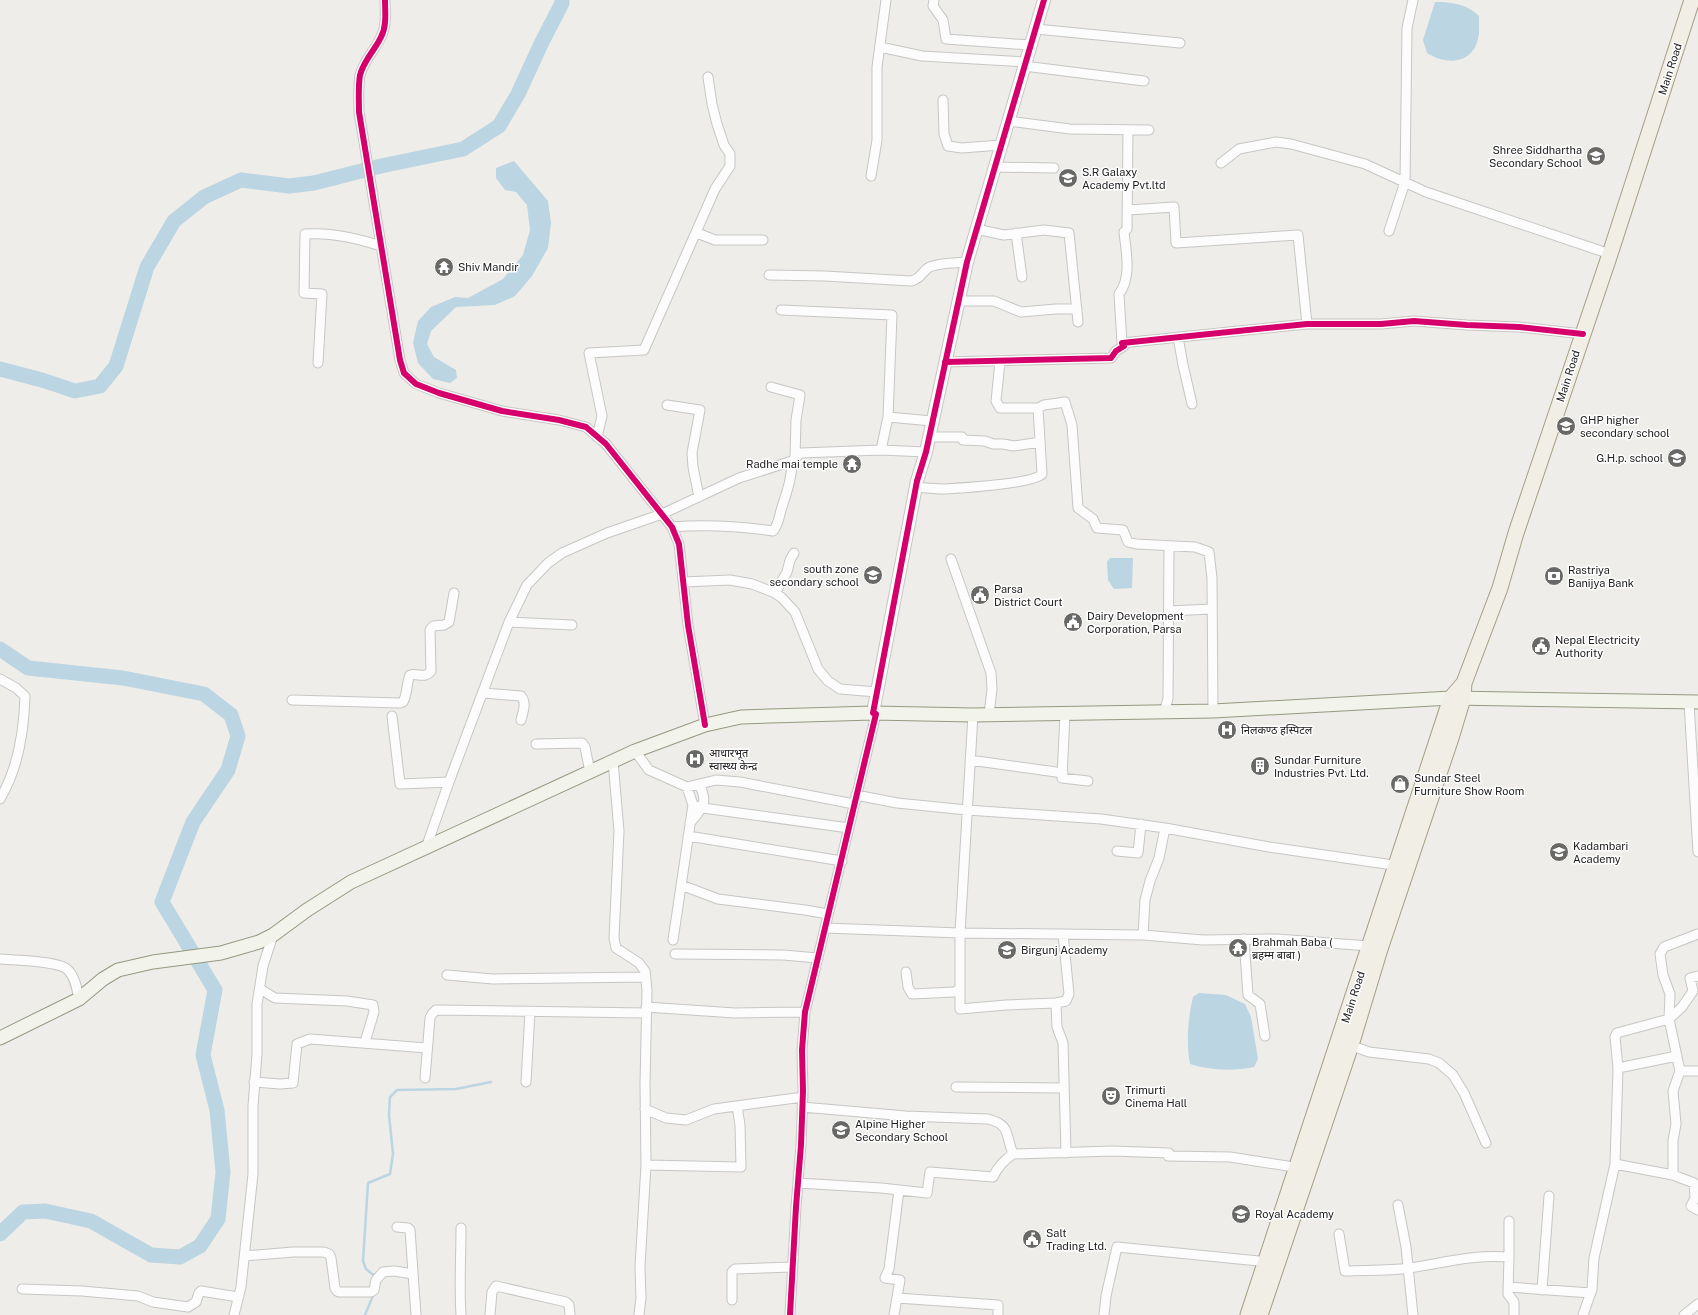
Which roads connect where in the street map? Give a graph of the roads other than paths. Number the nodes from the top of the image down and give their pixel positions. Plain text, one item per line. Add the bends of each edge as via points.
1 (385, 0) edge
2 (886, 0) edge
3 (934, 0) edge
4 (1044, 0) edge
5 (1413, 0) edge
6 (1692, 0) edge
7 (1036, 29) junction
8 (1180, 43) dead end
9 (1030, 45) junction
10 (880, 47) junction
11 (1025, 64) junction
12 (708, 77) dead end
13 (1144, 81) dead end
14 (943, 100) dead end
15 (1008, 121) junction
16 (1128, 130) junction
17 (1149, 130) dead end
18 (1001, 145) junction
19 (1221, 163) dead end
20 (994, 166) junction
21 (1054, 168) dead end
22 (871, 176) dead end
23 (1405, 182) junction
24 (1128, 210) junction
25 (976, 229) junction
26 (1389, 231) dead end
27 (697, 233) junction
28 (1016, 233) junction
29 (763, 240) dead end
30 (381, 246) junction
31 (1610, 254) junction
32 (967, 262) junction
33 (769, 275) dead end
34 (1022, 277) dead end
35 (958, 301) junction
36 (1077, 309) junction
37 (781, 310) dead end
38 (1078, 322) dead end
39 (1307, 324) junction
40 (1583, 334) junction
41 (1178, 337) junction
42 (1122, 343) junction
43 (945, 362) junction
44 (1000, 362) junction
45 (318, 363) dead end
46 (771, 387) dead end
47 (1192, 404) dead end
48 (667, 405) dead end
49 (1038, 408) junction
50 (888, 417) junction
51 (932, 421) junction
52 (597, 437) junction
53 (929, 437) junction
54 (1040, 442) junction
55 (881, 450) junction
56 (926, 452) junction
57 (793, 459) junction
58 (916, 487) junction
59 (699, 496) junction
60 (662, 514) junction
61 (672, 527) junction
62 (1169, 547) junction
63 (794, 553) dead end
64 (951, 559) dead end
65 (683, 582) junction
66 (454, 592) dead end
67 (775, 594) junction
68 (1212, 608) junction
69 (1169, 611) junction
70 (509, 622) junction
71 (572, 625) dead end
72 (0, 679) edge
73 (877, 692) junction
74 (484, 693) junction
75 (1457, 698) junction
76 (292, 700) dead end
77 (1693, 702) edge
78 (1214, 711) junction
79 (1164, 712) junction
80 (874, 714) junction
81 (1065, 714) junction
82 (989, 715) junction
83 (392, 716) dead end
84 (973, 716) junction
85 (522, 720) dead end
86 (705, 725) junction
87 (536, 744) dead end
88 (635, 751) junction
89 (970, 760) junction
90 (613, 761) junction
91 (590, 772) junction
92 (1063, 772) junction
93 (1088, 781) dead end
94 (449, 782) junction
95 (700, 784) junction
96 (687, 787) junction
97 (0, 799) edge
98 (855, 800) junction
99 (693, 805) junction
100 (703, 808) junction
101 (966, 810) junction
102 (690, 824) junction
103 (1141, 824) junction
104 (849, 828) junction
105 (1165, 828) junction
106 (688, 836) junction
107 (426, 848) junction
108 (1117, 851) dead end
109 (1698, 852) edge
110 (842, 861) junction
111 (1402, 867) junction
112 (681, 885) junction
113 (828, 914) junction
114 (825, 928) junction
115 (960, 933) junction
116 (1063, 934) junction
117 (1698, 934) edge
118 (1143, 935) junction
119 (273, 936) junction
120 (1244, 939) junction
121 (673, 940) dead end
122 (1369, 946) junction
123 (675, 954) dead end
124 (818, 958) junction
125 (0, 959) edge
126 (906, 972) dead end
127 (447, 976) dead end
128 (1698, 976) edge
129 (646, 977) junction
130 (260, 989) junction
131 (960, 989) junction
132 (79, 999) junction
133 (1056, 1003) junction
134 (646, 1010) junction
135 (530, 1012) junction
136 (805, 1012) junction
137 (1669, 1019) junction
138 (1265, 1036) dead end
139 (0, 1038) edge
140 (365, 1042) junction
141 (1345, 1043) junction
142 (427, 1048) junction
143 (1677, 1056) junction
144 (1618, 1068) junction
145 (1680, 1071) junction
146 (1698, 1071) edge
147 (425, 1078) dead end
148 (254, 1082) junction
149 (526, 1082) dead end
150 (956, 1087) dead end
151 (1063, 1088) junction
152 (803, 1102) junction
153 (737, 1106) junction
154 (645, 1109) junction
155 (1486, 1143) dead end
156 (1013, 1154) junction
157 (1066, 1154) junction
158 (1614, 1164) junction
159 (646, 1165) junction
160 (1303, 1168) junction
161 (1673, 1175) junction
162 (798, 1183) junction
163 (899, 1190) junction
164 (1549, 1196) dead end
165 (1398, 1205) dead end
166 (1698, 1210) edge
167 (1509, 1220) dead end
168 (397, 1227) dead end
169 (461, 1228) dead end
170 (1339, 1234) dead end
171 (245, 1256) junction
172 (1509, 1257) junction
173 (1272, 1262) junction
174 (793, 1267) junction
175 (1408, 1268) junction
176 (413, 1274) junction
177 (1508, 1287) junction
178 (22, 1289) dead end
179 (1542, 1290) junction
180 (1591, 1293) junction
181 (238, 1297) junction
182 (897, 1298) junction
183 (732, 1300) dead end
184 (1698, 1304) edge
185 (234, 1315) edge
186 (416, 1315) edge
187 (461, 1315) edge
188 (490, 1315) edge
189 (570, 1315) edge
190 (639, 1315) edge
191 (790, 1315) edge
192 (894, 1315) edge
193 (998, 1315) edge
194 (1104, 1315) edge
195 (1248, 1315) edge
196 (1260, 1315) edge
197 (1414, 1315) edge
198 (1514, 1315) edge
199 (1583, 1315) edge
200 (1684, 1315) edge

1 - 30 street via 382,36 367,59 358,90
2 - 10 street
3 - 9 street via 933,6 944,20 946,39
4 - 7 street
5 - 23 street via 1407,28
6 - 31 main road, Main Road
7 - 8 street
7 - 9 street
9 - 11 street
10 - 11 street via 922,56
10 - 22 street via 877,67 877,140
11 - 13 street
11 - 15 street
12 - 27 street via 712,104 724,145 730,154 730,166 715,189
14 - 18 street via 944,134 948,146 962,148
15 - 16 street via 1070,129
15 - 18 street
16 - 17 street
16 - 24 street
18 - 20 street
19 - 23 street via 1239,149 1276,142 1365,164
20 - 21 street
20 - 25 street
23 - 26 street
23 - 31 street via 1426,192
24 - 39 street via 1174,207 1176,243 1298,235
24 - 42 street via 1127,229 1124,232 1127,277 1119,294
25 - 28 street via 1004,235
25 - 32 street
27 - 29 street via 715,240
27 - 52 street via 644,350 589,353 602,416
28 - 34 street
28 - 36 street via 1044,230 1069,233
30 - 45 street via 356,238 318,233 305,234 304,294 322,294
30 - 52 street via 400,360 404,373 416,384 502,411 586,427
31 - 40 main road, Main Road
32 - 33 street via 928,268 918,280 911,281
32 - 35 street
35 - 36 street via 994,301 1021,312
35 - 43 street
36 - 38 street
37 - 50 street via 892,315
39 - 40 street via 1354,325 1414,321 1519,326
39 - 41 street
40 - 75 main road, Main Road via 1500,588
41 - 42 street
41 - 47 street
42 - 44 street via 1124,346 1111,358
43 - 44 street
43 - 51 street
44 - 49 street via 996,401 1000,408
46 - 57 street via 800,395
48 - 59 street via 700,410 692,453
49 - 54 street
49 - 62 street via 1065,402 1072,425 1078,508 1093,519 1097,528 1122,530 1128,542
50 - 51 street
50 - 55 street
51 - 53 street
52 - 60 street via 606,444
53 - 54 street via 962,437 963,440 1014,446
53 - 56 street
54 - 58 street via 1040,476 1022,482 944,489
55 - 56 street
55 - 57 street via 808,452
56 - 58 street
57 - 59 street via 738,478
57 - 61 street via 788,491 773,531 730,525
58 - 73 street
59 - 60 street
60 - 61 street
60 - 70 street via 607,533 548,562 528,585
61 - 65 street via 679,544
62 - 68 street via 1195,547 1209,552
62 - 69 street
63 - 67 street
64 - 82 street via 991,673
65 - 67 street via 730,580 752,584
65 - 86 street
66 - 76 street via 449,622 433,626 430,630 431,671 424,676 410,675 404,702
67 - 73 street via 796,612 818,669 828,681 840,689
68 - 69 street
68 - 78 street
69 - 79 street via 1168,699
70 - 71 street
70 - 74 street
72 - 97 street via 24,696 14,771
73 - 80 street
74 - 85 street via 521,696 525,706
74 - 94 street
75 - 77 main road
75 - 78 main road
75 - 111 main road, Main Road
77 - 109 street
78 - 79 main road
79 - 81 main road
80 - 84 main road
80 - 86 main road via 741,717
80 - 98 street
81 - 82 main road
81 - 92 street
82 - 84 main road
83 - 94 street via 400,784
84 - 89 street
86 - 88 main road
87 - 91 street via 582,743
88 - 90 main road
88 - 96 street via 649,770
89 - 92 street
89 - 101 street
90 - 91 main road
90 - 129 street via 619,831 614,938 616,948 639,963
91 - 107 main road
92 - 93 street via 1062,778
94 - 107 street
95 - 96 street
95 - 98 street via 716,780 740,782
95 - 100 street via 704,793
96 - 99 street
98 - 101 street
98 - 104 street
99 - 100 street
99 - 102 street
100 - 102 street
100 - 104 street
101 - 103 street via 1101,818
101 - 115 street
102 - 106 street
103 - 105 street
103 - 108 street via 1138,853
104 - 110 street
105 - 111 street
105 - 118 street via 1159,858 1145,900
106 - 110 street
106 - 112 street
107 - 119 main road via 351,882 307,910
110 - 113 street
111 - 122 main road, Main Road
111 - 141 main road, Main Road via 1380,949
112 - 113 street via 718,899
112 - 121 street
113 - 114 street
114 - 115 street
114 - 124 street
115 - 116 street
115 - 131 street
116 - 118 street
116 - 133 street via 1069,994 1066,1001
117 - 137 street via 1664,947 1660,954 1663,975 1670,994
118 - 120 street via 1203,940
119 - 130 street via 263,966
119 - 132 main road via 221,953 153,962 118,970 102,979
120 - 122 street
120 - 138 street via 1248,995 1260,1004
122 - 141 main road, Main Road
123 - 124 street via 784,955
124 - 136 street
125 - 132 street via 56,964 67,968
126 - 131 street via 908,987 912,994 954,992
127 - 129 street via 493,979
128 - 137 street via 1690,978 1693,991 1682,1007
129 - 134 street
130 - 140 street via 275,998 348,1001 373,1005 374,1012
130 - 148 street via 257,1004
131 - 133 street via 960,1009
132 - 139 main road
133 - 151 street via 1057,1027 1063,1043
134 - 135 street
134 - 136 street
134 - 154 street
135 - 142 street via 436,1010 430,1018
135 - 149 street
136 - 152 street via 802,1050
137 - 143 street
137 - 144 street via 1617,1033 1615,1037
140 - 142 street
140 - 148 street via 310,1039 296,1044 293,1083
141 - 155 street via 1369,1052 1429,1059 1439,1063 1453,1075 1464,1093
141 - 160 main road, Main Road
142 - 147 street
143 - 144 street
143 - 145 street
144 - 158 street
145 - 146 street
145 - 161 street via 1673,1091 1676,1124
148 - 171 street via 253,1174
150 - 151 street
151 - 157 street
152 - 153 street
152 - 156 street via 906,1116 988,1119 999,1122 1005,1128
152 - 162 street
153 - 154 street via 714,1109 686,1120 666,1118
153 - 159 street via 741,1166
154 - 159 street
156 - 157 street
156 - 163 street via 997,1168 993,1177 930,1172 927,1193
157 - 160 street via 1113,1151 1169,1153 1168,1156 1230,1157
158 - 161 street
158 - 180 street via 1598,1236
159 - 190 street
160 - 173 main road, Main Road
161 - 166 street via 1694,1184 1695,1198 1691,1206
162 - 163 street
162 - 174 street
163 - 182 street via 889,1269 885,1278 900,1280
164 - 179 street
165 - 175 street
167 - 172 street
168 - 176 street via 410,1230
169 - 187 street
170 - 175 street via 1345,1272
171 - 176 street via 324,1252 331,1258 335,1288 339,1292 371,1292 383,1272
171 - 181 street
172 - 175 street via 1459,1259
172 - 177 street
173 - 194 street via 1117,1248
173 - 195 main road, Main Road
173 - 196 main road, Main Road
174 - 183 street via 735,1269 732,1272
174 - 191 street
175 - 197 street
176 - 186 street
177 - 179 street
177 - 198 street via 1508,1294 1514,1302
178 - 181 street via 138,1296 153,1302 188,1306 196,1302 201,1291
179 - 180 street
180 - 199 street
181 - 185 street
182 - 192 street
182 - 193 street via 998,1305
184 - 200 street
188 - 189 street via 492,1292 496,1286 566,1302

